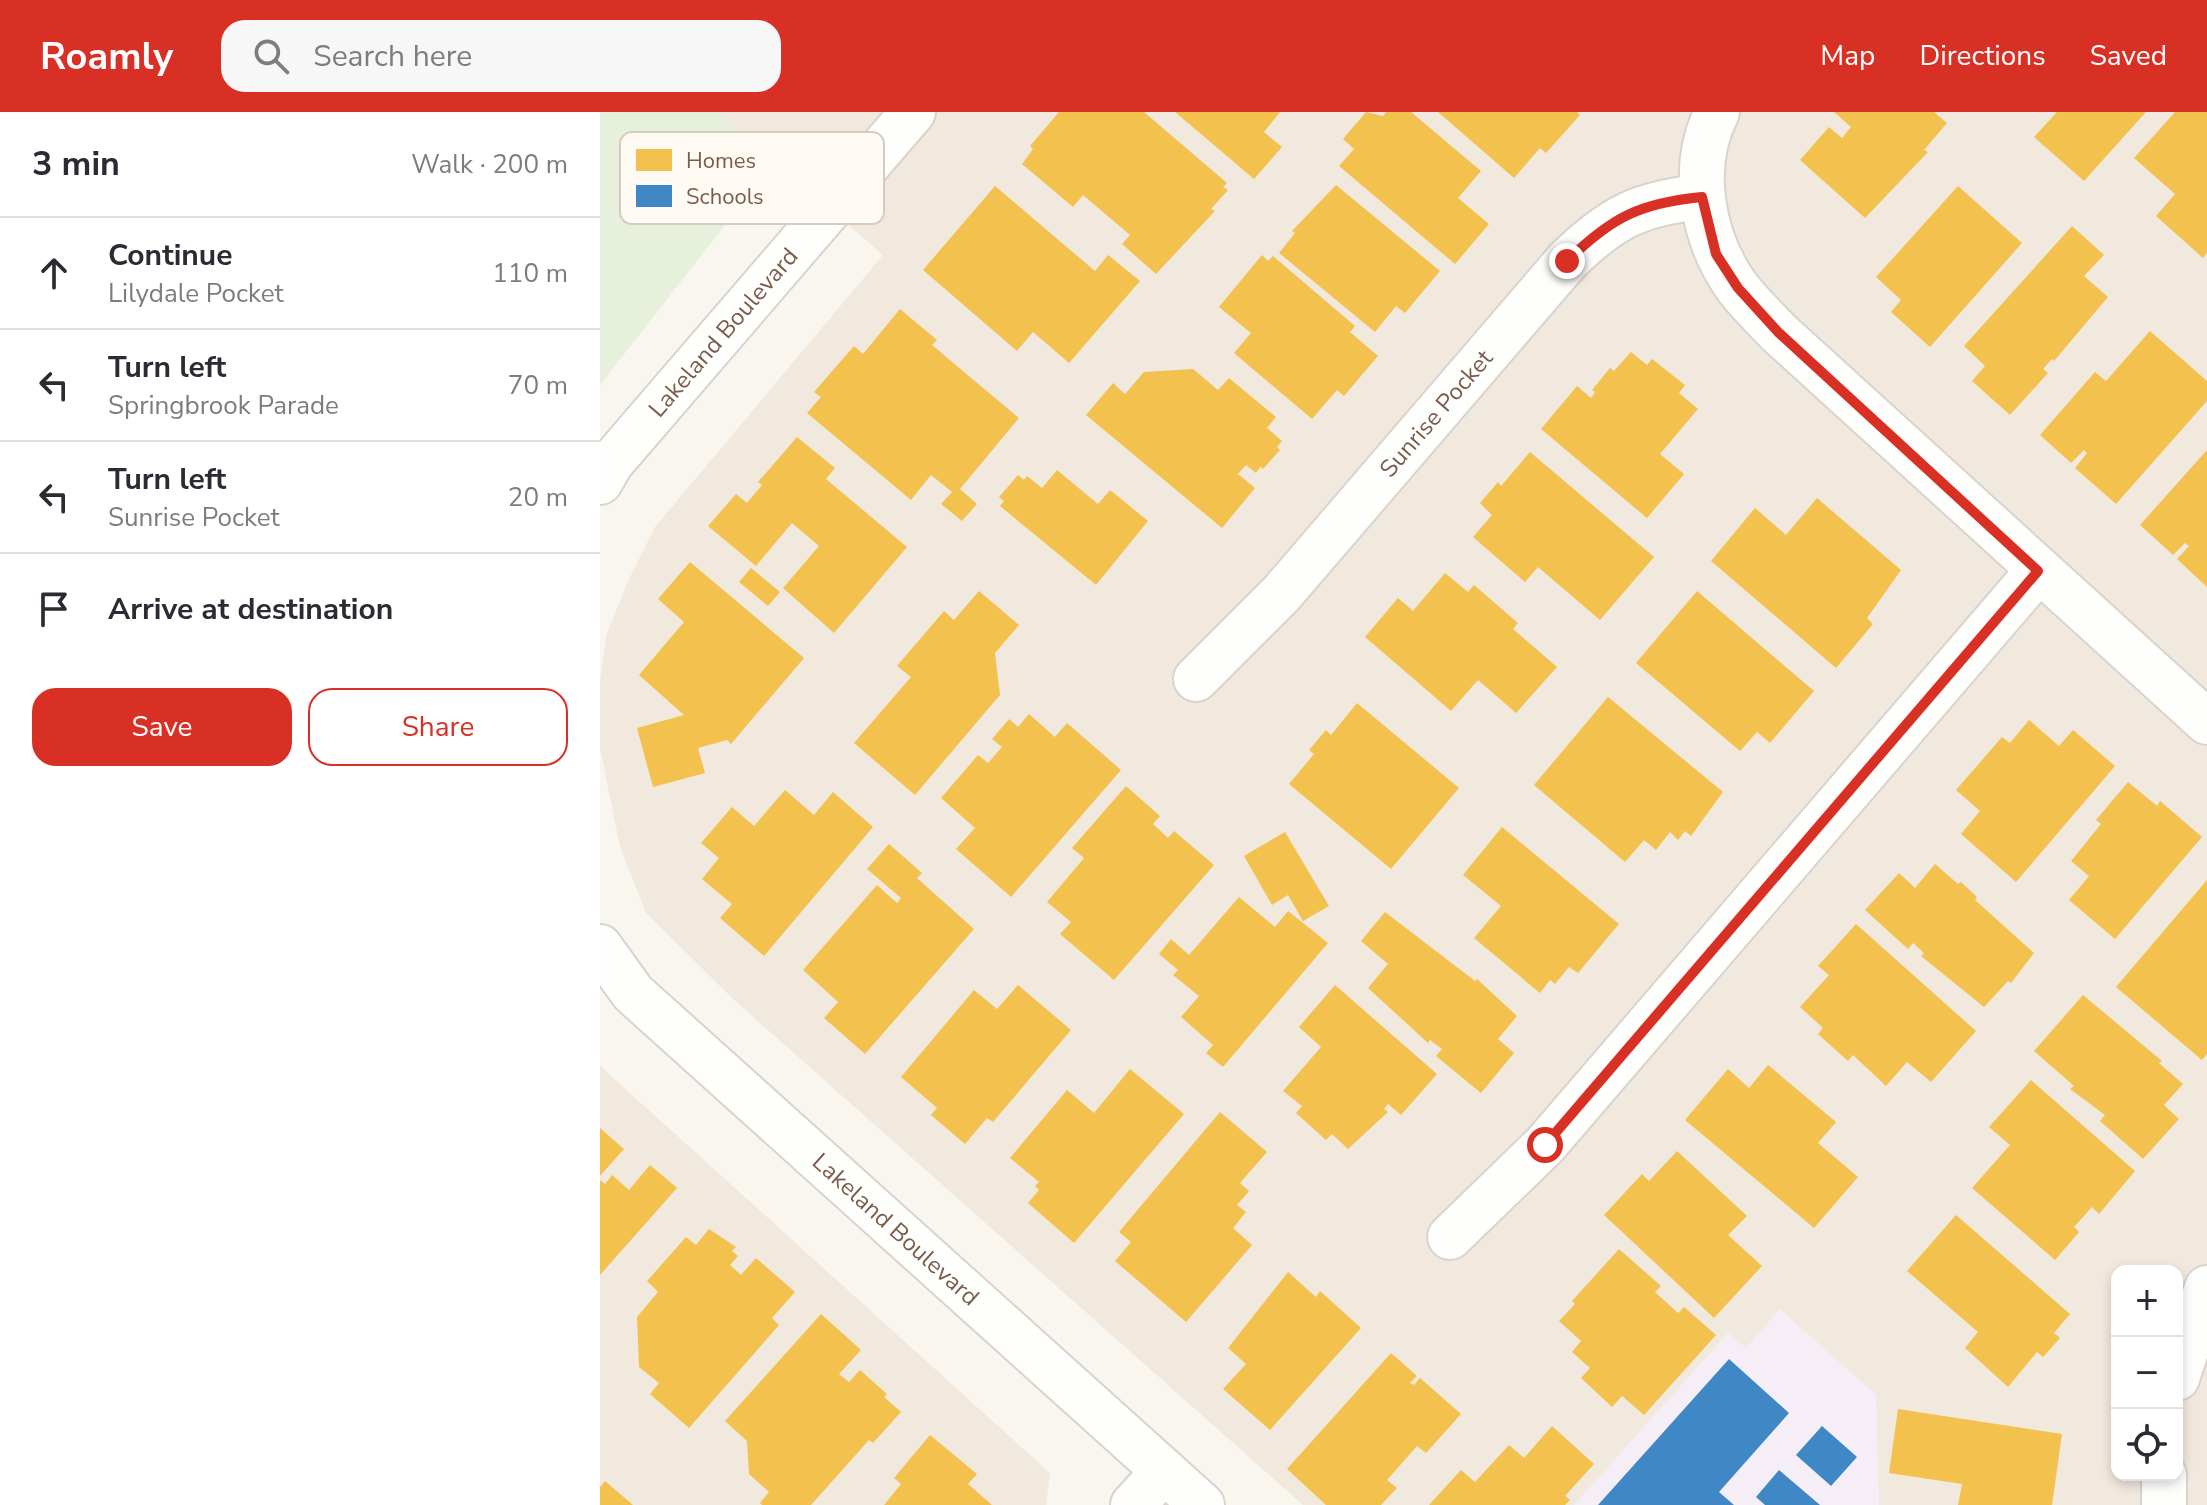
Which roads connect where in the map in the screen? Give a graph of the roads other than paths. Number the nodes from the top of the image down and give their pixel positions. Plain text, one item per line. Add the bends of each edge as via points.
1 (913, 112) edge
2 (1717, 112) edge
3 (884, 146) edge
4 (1702, 197) junction
5 (817, 224) edge
6 (600, 482) edge
7 (2038, 571) junction
8 (1196, 679) dead end
9 (2207, 722) edge
10 (600, 947) edge
11 (1450, 1237) dead end
12 (2207, 1288) edge
13 (2183, 1360) edge
14 (1164, 1471) junction
15 (2164, 1481) edge
16 (1133, 1505) edge
17 (1202, 1505) edge
18 (2164, 1505) edge

1 - 3 street, Lakeland Boulevard
2 - 4 street via 1703,156
4 - 7 street via 1716,254 1738,288 1778,332
4 - 8 street, Sunrise Pocket via 1660,201 1627,213 1567,261 1282,593
5 - 6 street, Lakeland Boulevard
7 - 9 street
7 - 11 street via 1545,1145
10 - 14 street, Lakeland Boulevard via 633,993
12 - 13 street
14 - 16 street
14 - 17 street, Lakeland Boulevard
15 - 18 street

